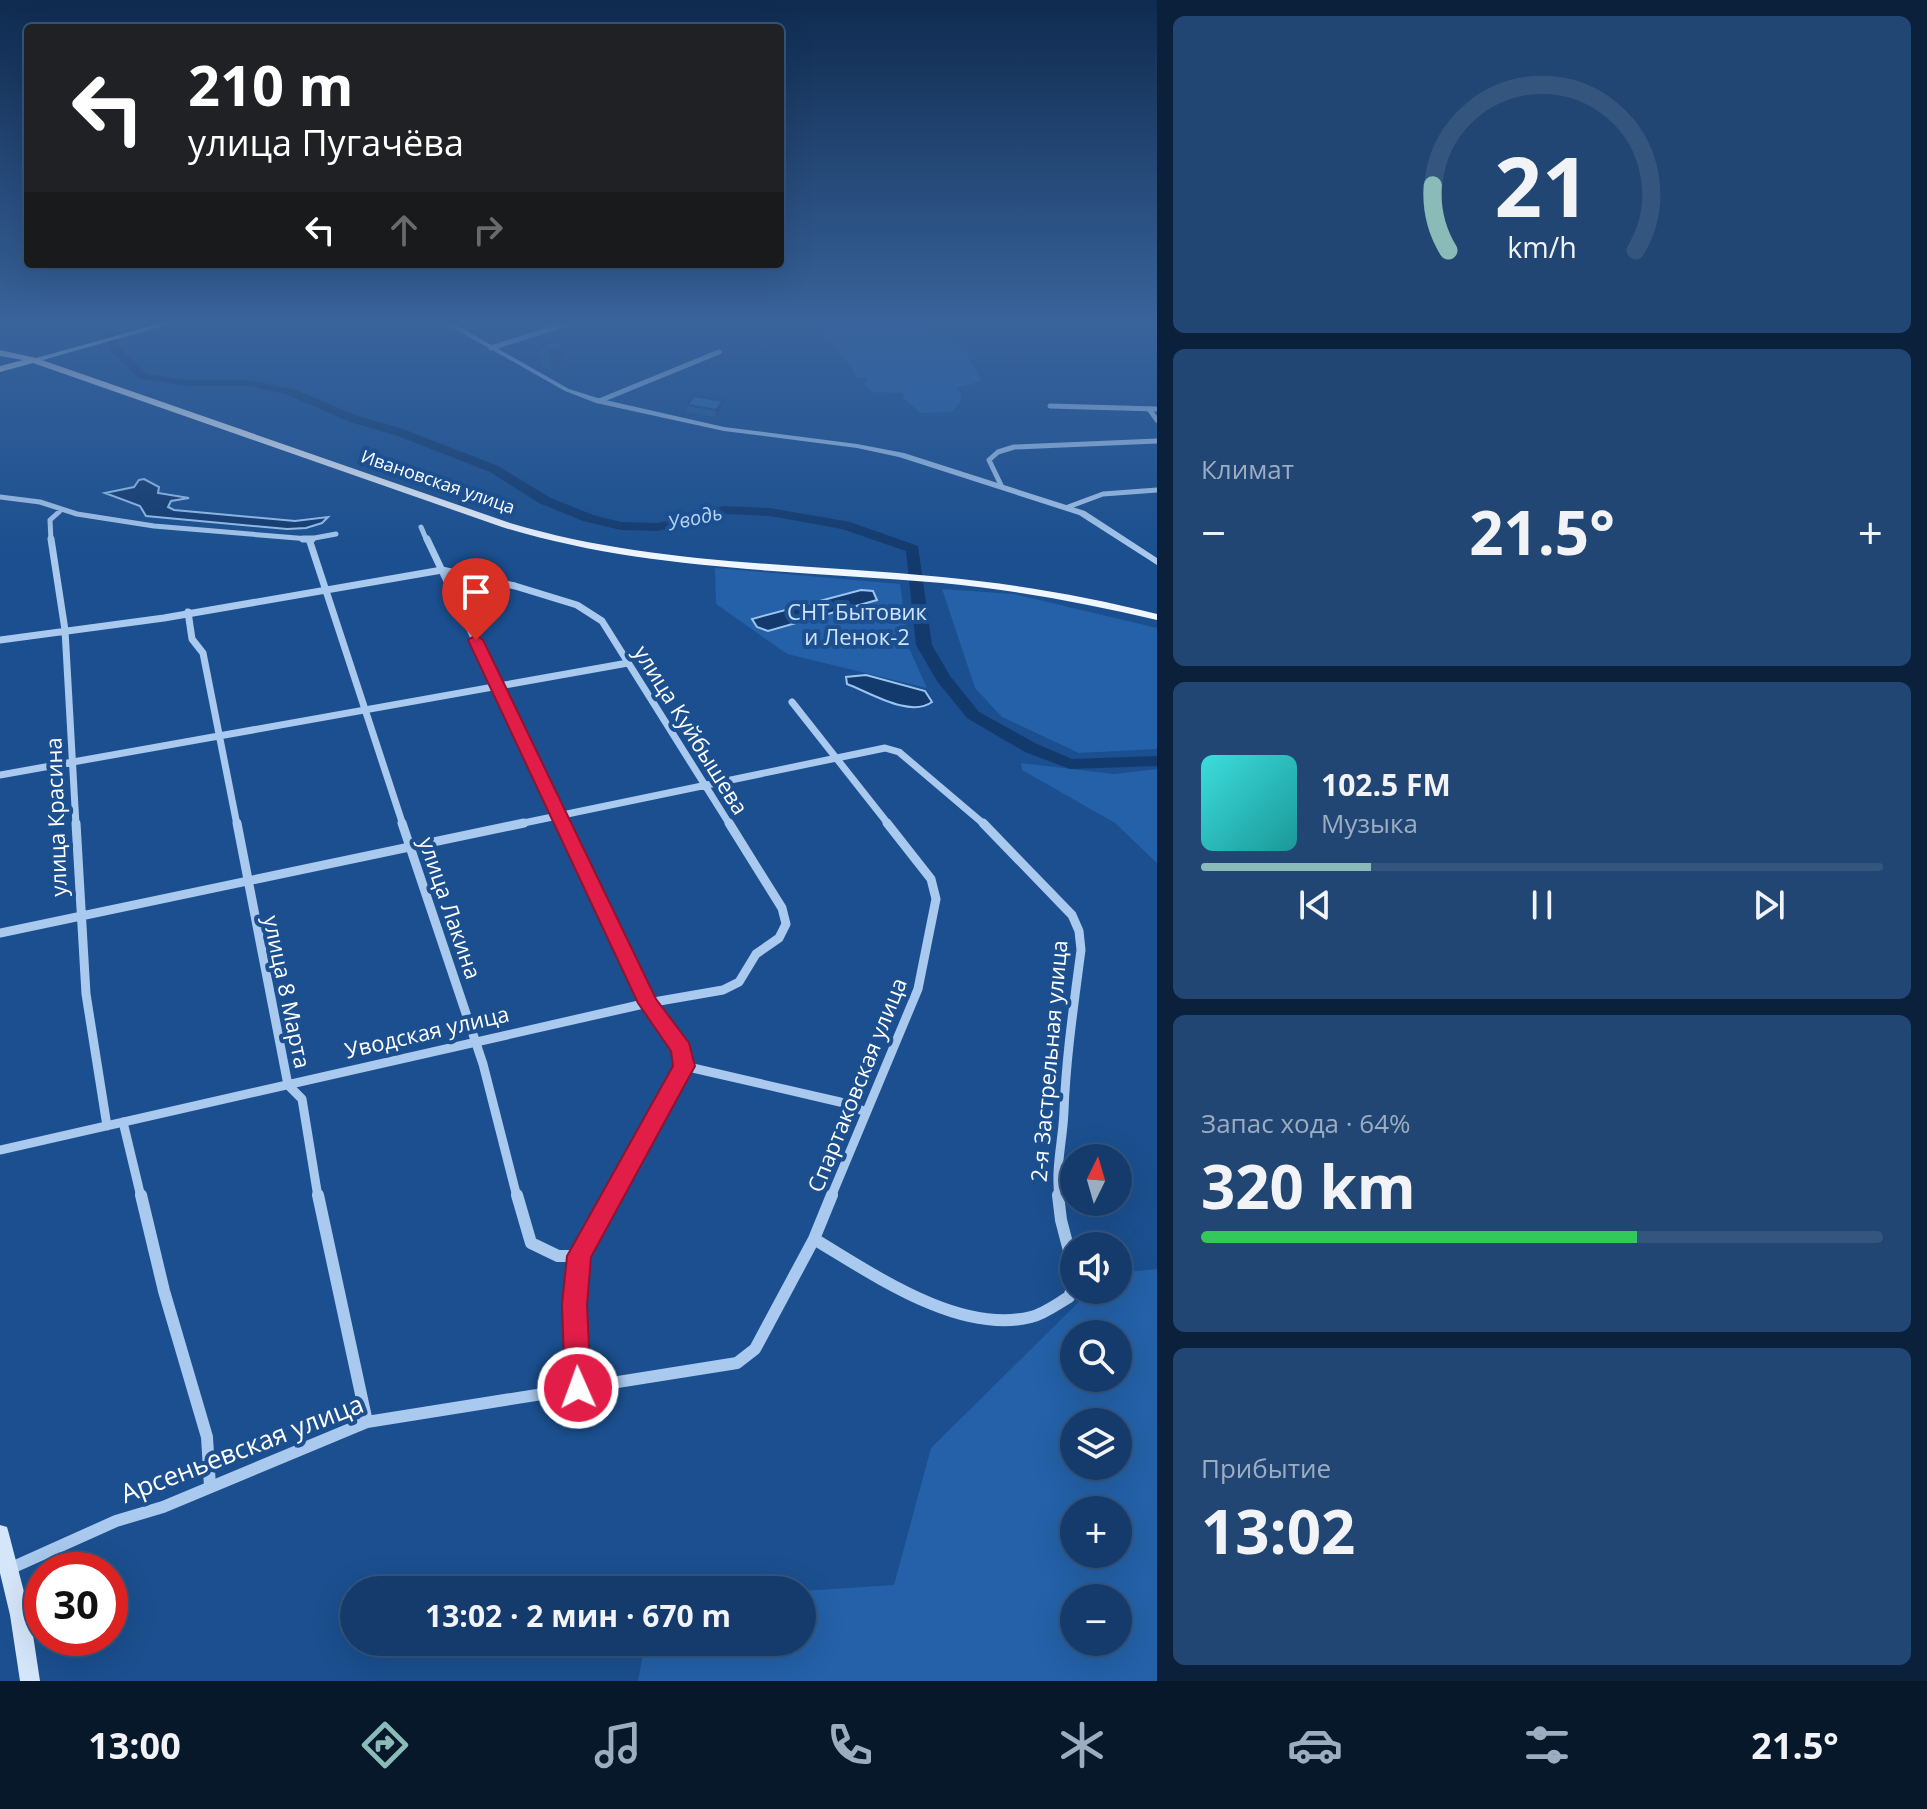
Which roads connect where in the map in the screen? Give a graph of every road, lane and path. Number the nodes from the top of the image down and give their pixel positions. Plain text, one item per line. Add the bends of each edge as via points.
1 (146, 399) edge
2 (594, 399) edge
3 (603, 399) edge
4 (599, 401) junction
5 (1050, 406) dead end
6 (1153, 409) edge
7 (1157, 420) edge
8 (1157, 441) edge
9 (1001, 485) junction
10 (1157, 490) edge
11 (0, 497) edge
12 (1068, 507) junction
13 (60, 511) junction
14 (421, 527) dead end
15 (336, 534) dead end
16 (309, 539) junction
17 (1157, 562) edge
18 (442, 570) junction
19 (324, 591) junction
20 (188, 612) junction
21 (1157, 617) edge
22 (65, 630) junction
23 (0, 640) edge
24 (628, 663) junction
25 (498, 686) junction
26 (792, 702) dead end
27 (362, 712) junction
28 (218, 738) junction
29 (836, 758) junction
30 (75, 761) junction
31 (0, 775) edge
32 (705, 786) junction
33 (559, 816) junction
34 (412, 847) junction
35 (246, 882) junction
36 (80, 916) junction
37 (0, 933) edge
38 (723, 990) joint
39 (648, 1003) junction
40 (476, 1042) junction
41 (684, 1066) junction
42 (288, 1085) junction
43 (866, 1112) junction
44 (123, 1122) junction
45 (107, 1126) junction
46 (0, 1150) edge
47 (1064, 1232) edge
48 (814, 1239) junction
49 (579, 1256) junction
50 (1060, 1302) edge
51 (737, 1363) joint
52 (578, 1388) junction
53 (367, 1422) junction
54 (210, 1487) junction
55 (0, 1534) edge
56 (9, 1569) junction
57 (30, 1681) edge

1 - 21 main road, Ивановская улица via 506,525 577,544 689,560 1053,591
2 - 4 street
3 - 4 street
4 - 9 street via 724,429 872,449
5 - 6 street
6 - 7 street
8 - 9 street via 1006,449 989,460
9 - 12 street
10 - 12 street via 1103,494
11 - 13 street via 40,502
12 - 17 street
13 - 16 street via 154,526
13 - 22 street, улица Красина via 49,528
14 - 18 street
15 - 16 street
16 - 19 street, улица Лакина
18 - 19 street
18 - 24 street, улица Куйбышева via 577,605 602,621
18 - 25 street
19 - 20 street
19 - 27 street, улица Лакина
20 - 22 street
20 - 28 street, улица 8 Марта via 192,639 203,653
22 - 23 street
22 - 30 street, улица Красина
24 - 25 street
24 - 32 street, улица Куйбышева
25 - 27 street
25 - 33 street
26 - 29 street, Спартаковская улица
27 - 28 street
27 - 34 street, улица Лакина
28 - 30 street
28 - 35 street, улица 8 Марта
29 - 32 street
29 - 43 street, Спартаковская улица via 931,879 936,899 918,989
29 - 47 street, 2-я Застрельная улица via 885,748 913,761 969,809 1072,915 1081,950 1056,1173
30 - 31 street
30 - 36 street, улица Красина
32 - 33 street
32 - 38 street, улица Куйбышева via 782,908 786,924 779,938 756,954 739,982
33 - 34 street
33 - 39 street
34 - 35 street
34 - 40 street, улица Лакина
35 - 36 street
35 - 42 street, улица 8 Марта
36 - 37 street
36 - 45 street, улица Красина
38 - 39 street, Уводская улица
39 - 40 street, Уводская улица
39 - 41 street via 681,1049
40 - 42 street, Уводская улица
40 - 49 street, улица Лакина via 531,1243 558,1256
41 - 43 street
41 - 49 street
42 - 44 street, Уводская улица
42 - 53 street, улица 8 Марта via 302,1099
43 - 48 street, Спартаковская улица
44 - 45 street, Уводская улица
44 - 54 street via 207,1437
45 - 46 street, Уводская улица
48 - 50 street via 908,1293 985,1321 1029,1318
48 - 51 street, Спартаковская улица via 755,1349
49 - 52 street
51 - 52 street, Арсеньевская улица
52 - 53 street, Арсеньевская улица
53 - 54 street, Арсеньевская улица
54 - 56 street, Арсеньевская улица via 116,1521
55 - 56 main road
56 - 57 main road

